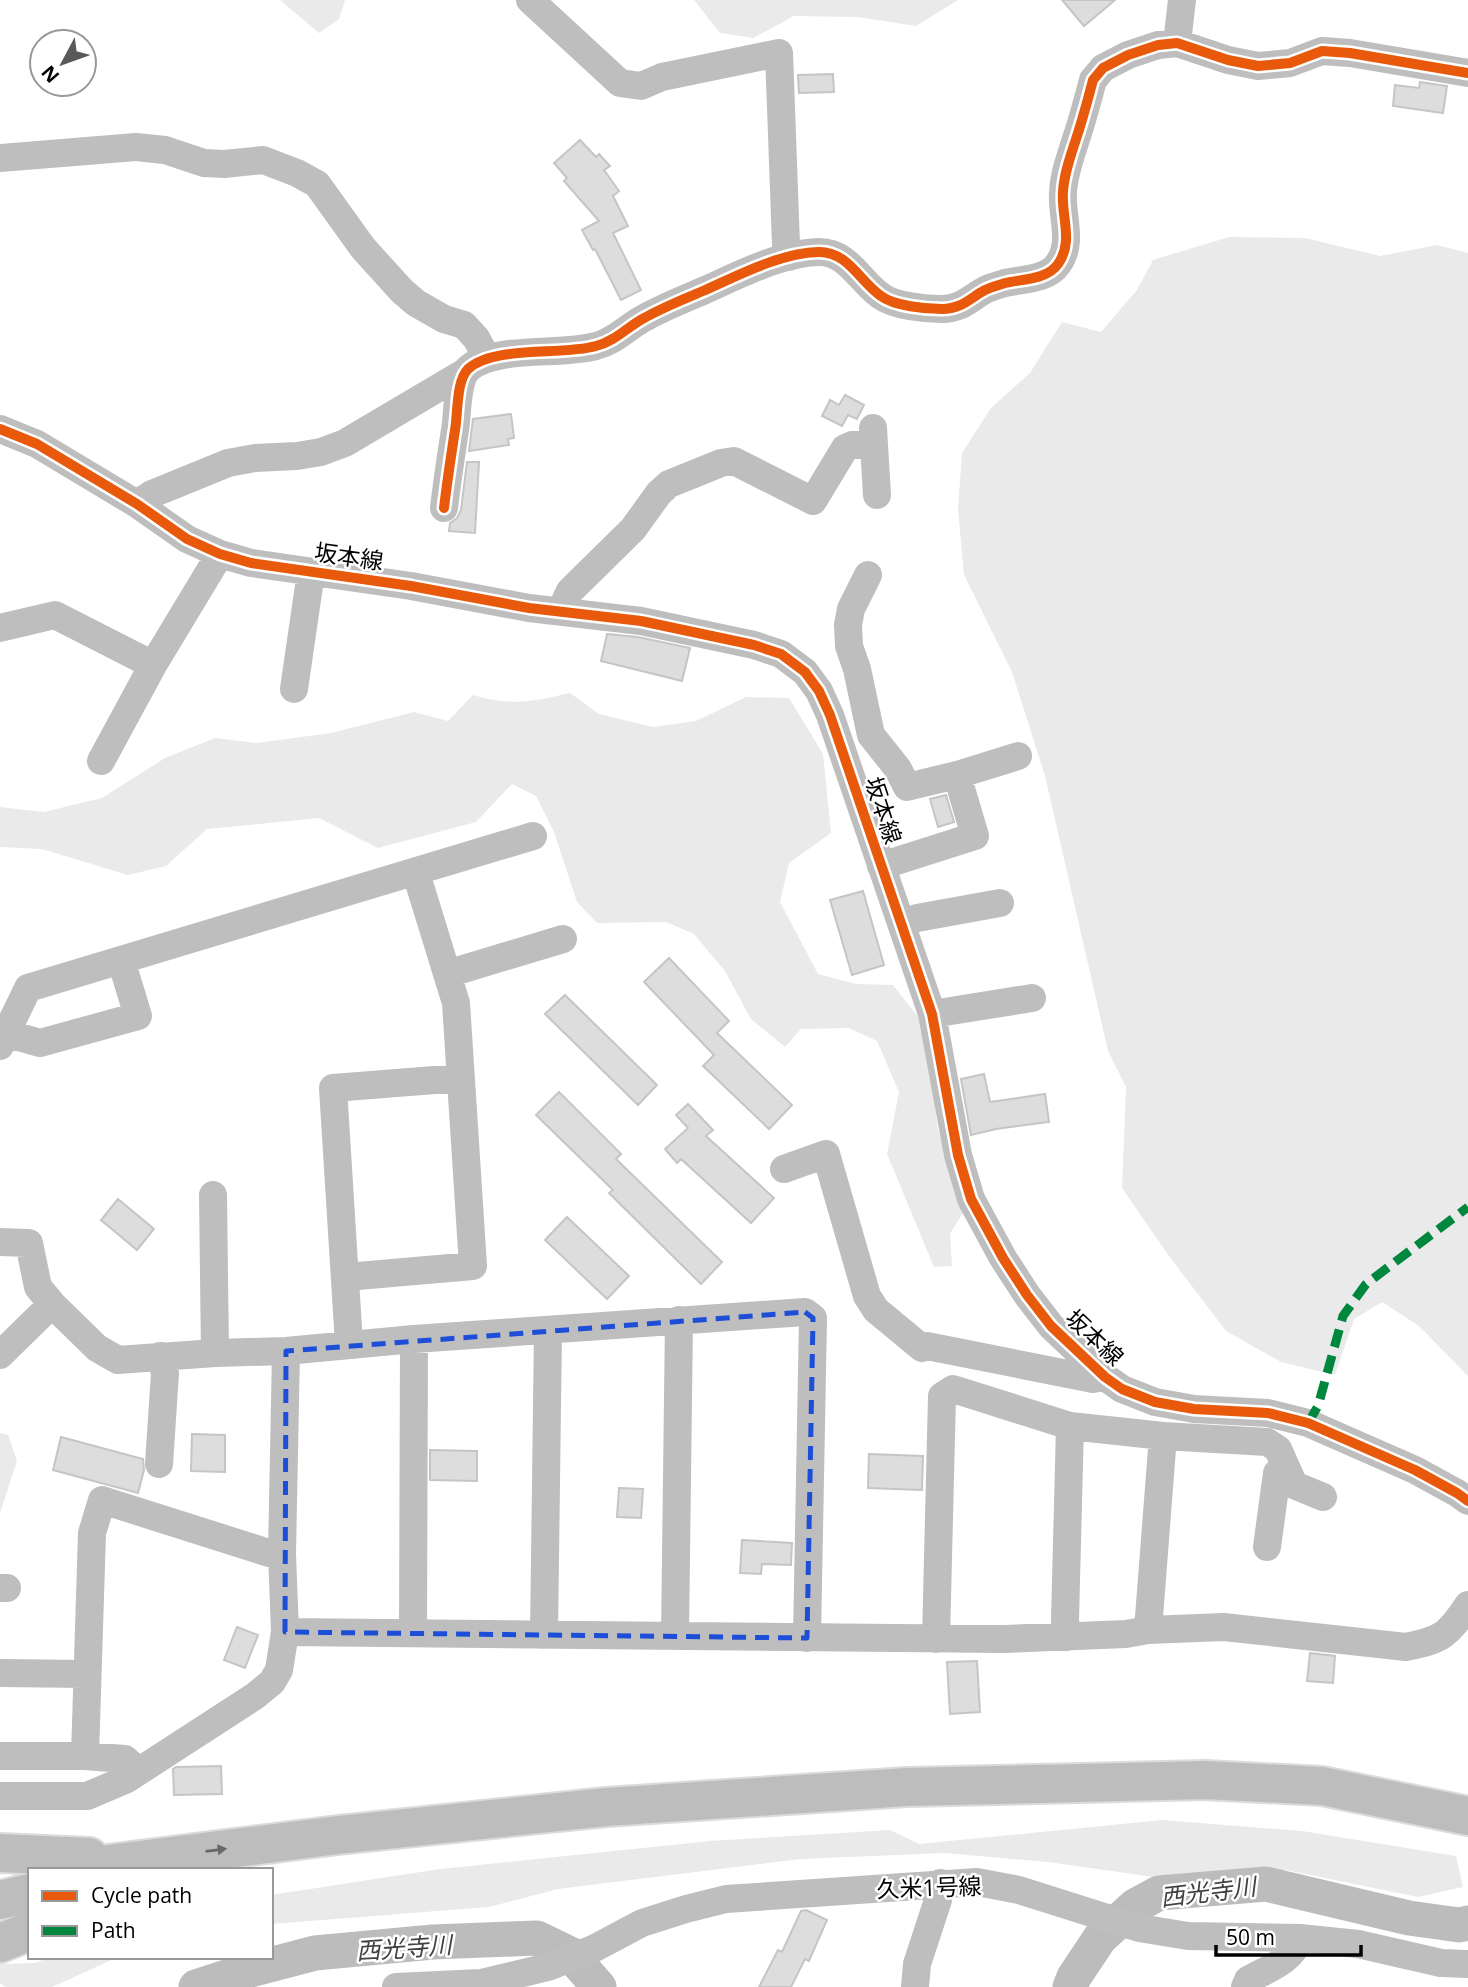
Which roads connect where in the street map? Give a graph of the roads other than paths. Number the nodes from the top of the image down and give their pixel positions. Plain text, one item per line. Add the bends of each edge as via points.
1 (530, 0) edge
2 (1182, 0) edge
3 (1177, 43) junction
4 (1468, 73) edge
5 (0, 158) edge
6 (789, 257) junction
7 (476, 365) junction
8 (0, 429) edge
9 (877, 495) dead end
10 (137, 505) junction
11 (444, 508) dead end
12 (220, 554) junction
13 (311, 572) junction
14 (868, 575) dead end
15 (565, 611) junction
16 (0, 628) edge
17 (153, 665) junction
18 (294, 689) dead end
19 (1018, 756) dead end
20 (101, 761) dead end
21 (957, 775) junction
22 (533, 836) dead end
23 (881, 866) junction
24 (416, 873) junction
25 (1000, 903) dead end
26 (901, 923) junction
27 (563, 939) dead end
28 (121, 960) junction
29 (447, 974) junction
30 (1032, 998) dead end
31 (932, 1014) junction
32 (3, 1040) edge
33 (460, 1078) junction
34 (784, 1168) dead end
35 (214, 1195) dead end
36 (0, 1242) edge
37 (346, 1277) junction
38 (52, 1304) junction
39 (679, 1320) junction
40 (548, 1330) junction
41 (414, 1339) junction
42 (349, 1344) junction
43 (286, 1351) junction
44 (215, 1353) junction
45 (0, 1355) edge
46 (160, 1356) junction
47 (1105, 1377) junction
48 (1070, 1426) junction
49 (1163, 1436) junction
50 (159, 1464) dead end
51 (1286, 1466) junction
52 (1323, 1497) dead end
53 (1468, 1501) edge
54 (1268, 1547) dead end
55 (282, 1553) junction
56 (1468, 1605) edge
57 (1149, 1629) junction
58 (285, 1632) junction
59 (414, 1632) junction
60 (544, 1635) junction
61 (675, 1636) junction
62 (1067, 1637) junction
63 (807, 1638) junction
64 (936, 1639) junction
65 (0, 1673) edge
66 (87, 1674) junction
67 (0, 1756) edge
68 (85, 1756) junction
69 (138, 1771) junction
70 (0, 1796) edge
71 (1468, 1816) edge
72 (1468, 1837) edge
73 (0, 1853) edge
74 (149, 1859) junction
75 (76, 1868) edge
76 (257, 1868) edge
77 (28, 1874) edge
78 (0, 1880) edge
79 (940, 1884) junction
80 (28, 1893) edge
81 (0, 1899) edge
82 (1300, 1938) junction
83 (1468, 1964) edge
84 (482, 1985) edge
85 (396, 1987) edge
86 (915, 1987) edge
87 (1245, 1987) edge

1 - 6 street via 620,83 641,86 662,77 779,53
2 - 3 street
3 - 4 street via 1258,66 1290,63 1322,51
3 - 6 street via 1128,55 1103,68 1093,80 1065,174 1066,249 1058,266 1041,277 996,286 967,303 944,309 881,297 836,255 818,252
5 - 7 street via 136,147 165,150 204,163 263,160 297,173 317,184 363,248 402,291 444,319 464,325 480,344
6 - 7 street via 651,314 616,339 596,346 506,355
7 - 10 street via 345,443 321,452 228,463 152,494
7 - 11 street via 458,395
8 - 10 street, 坂本線 via 37,444
9 - 15 street via 873,436 845,448 813,501 734,461 721,463 669,484 659,493 633,529 570,591
10 - 12 street, 坂本線 via 187,539
12 - 13 street, 坂本線
12 - 17 street
13 - 15 street, 坂本線
13 - 18 street
14 - 21 street via 848,625 871,735 907,787
15 - 23 street, 坂本線 via 641,621 754,645 781,654 805,672 831,715
16 - 17 street via 55,615
17 - 20 street
19 - 21 street
21 - 23 street via 975,836
22 - 24 street
23 - 26 street, 坂本線
24 - 28 street
24 - 29 street
25 - 26 street
26 - 31 street, 坂本線
27 - 29 street
28 - 32 street via 28,988
28 - 32 street via 138,1016 40,1043
29 - 33 street via 456,1003
30 - 31 street
31 - 47 street, 坂本線 via 958,1155 971,1199 1027,1295 1051,1326
33 - 37 street via 473,1266
33 - 37 street via 333,1088
34 - 47 street via 826,1154 867,1296 876,1310 922,1348 1093,1379
35 - 44 street
36 - 38 street via 29,1243 38,1287
37 - 42 street
38 - 45 street
38 - 46 street via 97,1348 118,1360
39 - 40 street
39 - 61 street
39 - 63 street via 805,1312 813,1318
40 - 41 street
40 - 60 street
41 - 42 street
41 - 59 street
42 - 43 street
43 - 44 street
43 - 55 street
44 - 46 street
46 - 50 street via 165,1373
47 - 53 street, 坂本線 via 1155,1402 1268,1413 1308,1423 1415,1470
48 - 49 street
48 - 62 street
48 - 64 street via 953,1389 942,1396
49 - 51 street via 1267,1442 1278,1449
49 - 57 street
51 - 52 street via 1294,1485
51 - 54 street via 1277,1473
55 - 58 street
55 - 66 street via 269,1553 102,1500 92,1533
56 - 57 street via 1452,1629 1433,1642 1406,1647 1224,1627
57 - 62 street
58 - 59 street
58 - 69 street via 279,1670 272,1682
59 - 60 street
60 - 61 street
61 - 63 street
62 - 64 street
63 - 64 street
65 - 66 street
66 - 68 street
67 - 68 street
68 - 69 street via 125,1759
69 - 70 street via 88,1796
74 -> 71 highway via 606,1807 907,1787 1205,1780 1322,1786
72 - 76 highway via 1319,1806 1190,1799 901,1808 609,1829 341,1854
73 - 74 highway
74 - 75 highway
77 - 78 highway
79 - 82 street, 久米1号線 via 977,1882 1019,1890 1139,1928 1188,1936
79 - 84 street, 久米1号線 via 726,1899 642,1923 548,1967
79 - 86 street
80 - 81 highway
82 - 83 street, 久米1号線
82 - 87 street via 1295,1951 1248,1980
84 - 85 street, 久米1号線

